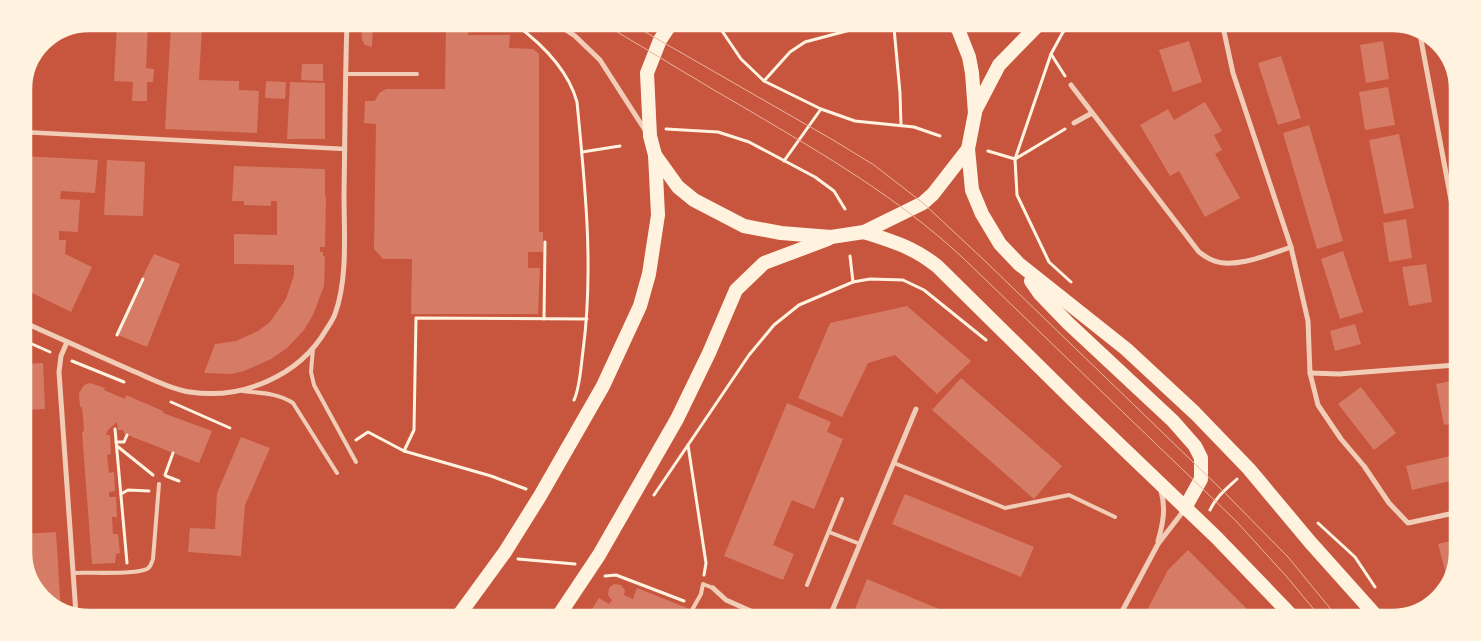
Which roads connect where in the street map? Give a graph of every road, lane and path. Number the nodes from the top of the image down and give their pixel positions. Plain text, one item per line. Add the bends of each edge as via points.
1 (347, 31) edge
2 (524, 31) edge
3 (568, 31) edge
4 (666, 31) edge
5 (722, 31) edge
6 (846, 31) edge
7 (894, 31) edge
8 (959, 31) edge
9 (1033, 31) edge
10 (1064, 31) edge
11 (1224, 31) edge
12 (1421, 39) edge
13 (1051, 54) junction
14 (346, 74) junction
15 (417, 74) dead end
16 (764, 80) junction
17 (1071, 85) joint
18 (821, 109) junction
19 (975, 112) junction
20 (1092, 113) junction
21 (1074, 123) joint
22 (901, 125) junction
23 (666, 129) dead end
24 (31, 132) edge
25 (650, 136) junction
26 (940, 136) dead end
27 (620, 146) dead end
28 (344, 148) junction
29 (968, 149) junction
30 (988, 151) dead end
31 (582, 152) junction
32 (655, 155) junction
33 (1015, 159) junction
34 (784, 161) junction
35 (1450, 195) edge
36 (845, 209) dead end
37 (864, 232) junction
38 (831, 238) junction
39 (545, 242) dead end
40 (1291, 247) junction
41 (850, 256) dead end
42 (1049, 262) dead end
43 (1018, 264) junction
44 (143, 279) dead end
45 (587, 318) junction
46 (544, 319) junction
47 (31, 326) edge
48 (117, 335) dead end
49 (67, 342) junction
50 (31, 343) edge
51 (313, 348) junction
52 (61, 356) junction
53 (1450, 365) edge
54 (1310, 373) junction
55 (130, 385) dead end
56 (240, 391) junction
57 (165, 399) dead end
58 (571, 405) dead end
59 (916, 409) dead end
60 (230, 428) dead end
61 (115, 429) dead end
62 (368, 432) dead end
63 (127, 435) dead end
64 (116, 444) junction
65 (404, 450) junction
66 (173, 453) dead end
67 (356, 462) dead end
68 (894, 463) junction
69 (1249, 469) junction
70 (336, 473) dead end
71 (164, 475) junction
72 (179, 481) dead end
73 (531, 481) dead end
74 (1159, 483) junction
75 (159, 484) dead end
76 (527, 490) junction
77 (158, 492) junction
78 (121, 494) junction
79 (522, 497) dead end
80 (842, 499) dead end
81 (1185, 508) junction
82 (1450, 514) edge
83 (1115, 517) dead end
84 (1215, 517) dead end
85 (1315, 521) dead end
86 (829, 532) junction
87 (860, 544) junction
88 (1158, 544) junction
89 (504, 552) junction
90 (706, 563) dead end
91 (589, 570) junction
92 (73, 572) junction
93 (127, 572) junction
94 (807, 585) dead end
95 (713, 588) joint
96 (1379, 594) dead end
97 (684, 602) dead end
98 (76, 608) edge
99 (463, 610) edge
100 (562, 610) edge
101 (692, 610) dead end
102 (748, 610) edge
103 (832, 610) edge
104 (1123, 610) edge
105 (1286, 610) edge
106 (1371, 610) edge

1 - 14 street
2 - 31 path via 537,41 573,88
3 - 25 street via 600,60
4 - 25 highway via 647,73
5 - 16 path via 741,59
6 - 16 path via 805,42 790,52
7 - 22 path
8 - 19 highway via 969,57
9 - 19 highway via 999,65
10 - 13 path
11 - 40 street via 1233,73
12 - 35 street
13 - 17 path
13 - 33 path
14 - 15 lane
14 - 28 street
16 - 18 path
17 - 20 street
18 - 22 path via 855,121
18 - 34 path
19 - 29 highway
20 - 21 street
20 - 40 street via 1199,252 1213,261 1227,264
21 - 33 path
22 - 26 path
23 - 34 path via 718,132 749,142
24 - 28 street
25 - 32 highway
27 - 31 path
28 - 51 street via 341,290 335,315
29 - 37 highway via 923,203
29 - 43 highway via 972,190 982,214 1000,244
30 - 33 path
31 - 45 path via 588,234
32 - 38 highway via 678,188 744,226
32 - 89 highway via 658,216 649,274 640,306 602,386 540,496
33 - 42 path via 1017,195
34 - 36 path via 834,190
37 - 38 highway
37 - 74 highway via 920,253 936,266
38 - 91 highway via 764,263 736,290 677,419
39 - 46 path
40 - 54 street via 1308,321
41 - 90 path via 852,282 799,304 774,325 688,445
43 - 69 highway via 1126,350 1195,413
43 - 81 highway via 1063,318 1173,421 1195,446 1201,458 1201,479
44 - 48 path
45 - 46 path
45 - 58 path via 576,397
46 - 65 path via 416,318 414,430
47 - 49 street
49 - 52 street
49 - 56 street via 187,392
50 - 52 path
51 - 56 street via 276,378
51 - 67 lane via 311,372 314,385
52 - 55 path
52 - 92 street via 59,372
53 - 54 street via 1339,374
54 - 82 street via 1318,405 1340,439 1408,523
56 - 70 lane via 273,394 294,403
57 - 60 path
59 - 68 street
61 - 64 path
62 - 65 path
63 - 64 path via 124,442
64 - 71 path via 152,475
64 - 78 path
65 - 76 path
66 - 71 path
68 - 83 lane via 1005,508 1069,495
68 - 87 street
69 - 84 path via 1214,501 1210,510
69 - 106 highway
71 - 72 path
73 - 76 path
74 - 81 highway
74 - 88 street via 1164,521
75 - 77 lane
76 - 79 path
77 - 78 path via 128,490
77 - 93 lane via 150,567
78 - 93 path
80 - 86 lane
81 - 88 street
81 - 105 highway
85 - 96 path via 1355,557
86 - 87 lane
86 - 94 lane
87 - 103 street
88 - 104 street
89 - 91 path via 516,559 575,564
89 - 99 highway
91 - 97 path via 600,576 616,575
91 - 100 highway
92 - 93 lane
92 - 98 street
95 - 101 lane via 703,584
95 - 102 street via 726,600

